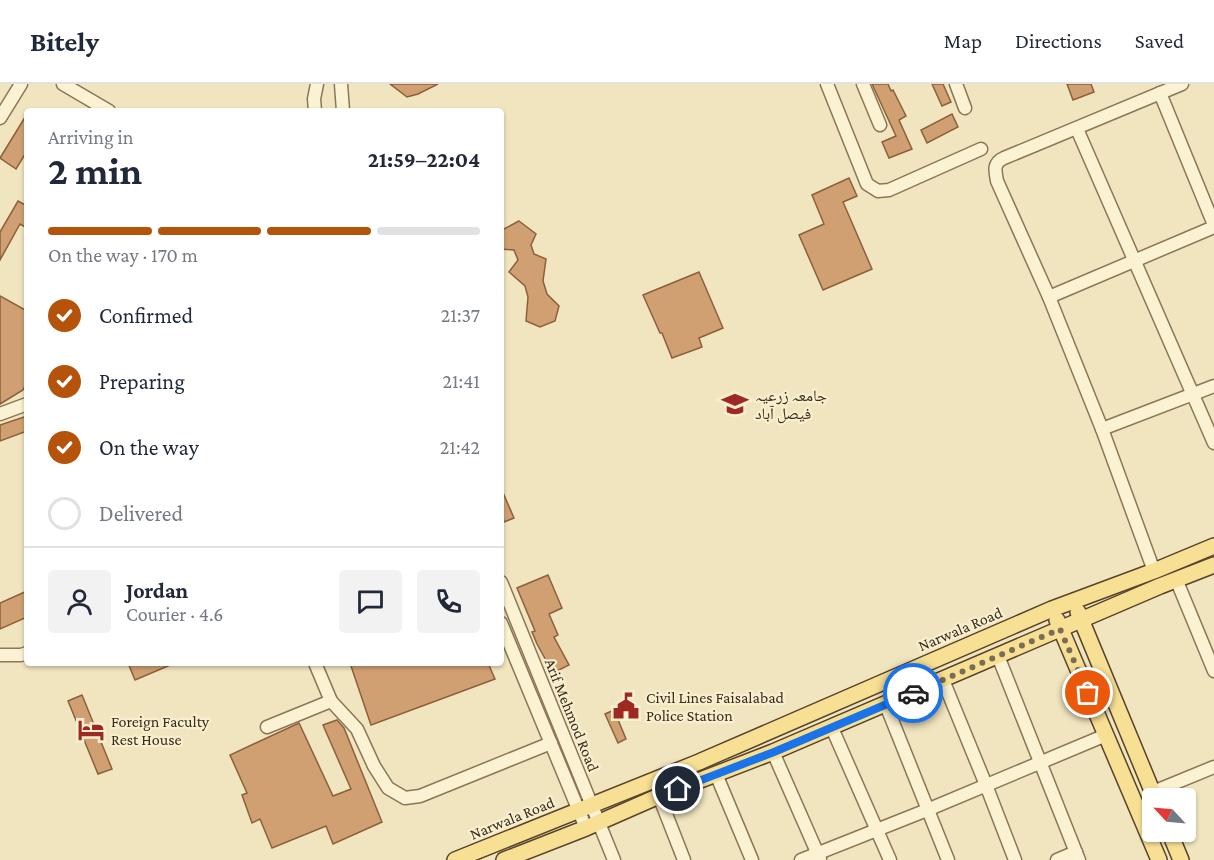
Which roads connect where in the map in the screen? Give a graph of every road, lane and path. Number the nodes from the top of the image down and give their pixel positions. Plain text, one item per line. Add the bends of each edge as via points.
1 (21, 84) edge
2 (63, 84) edge
3 (317, 84) edge
4 (341, 84) edge
5 (827, 84) edge
6 (863, 84) edge
7 (956, 84) edge
8 (1182, 84) edge
9 (1160, 93) junction
10 (104, 108) edge
11 (315, 108) edge
12 (343, 108) edge
13 (965, 108) dead end
14 (0, 118) edge
15 (880, 125) dead end
16 (1077, 129) junction
17 (981, 149) dead end
18 (1214, 226) edge
19 (1134, 261) junction
20 (1049, 297) junction
21 (1214, 386) edge
22 (1193, 395) junction
23 (24, 405) edge
24 (0, 414) edge
25 (1102, 429) junction
26 (1214, 443) edge
27 (1214, 546) edge
28 (1214, 565) edge
29 (1154, 571) junction
30 (1176, 579) junction
31 (504, 590) edge
32 (1073, 601) junction
33 (1052, 609) junction
34 (1082, 620) junction
35 (1060, 629) junction
36 (504, 630) edge
37 (24, 654) edge
38 (0, 655) edge
39 (998, 656) junction
40 (316, 666) edge
41 (1214, 671) edge
42 (943, 680) junction
43 (541, 682) junction
44 (528, 688) junction
45 (331, 701) junction
46 (886, 705) junction
47 (267, 727) dead end
48 (832, 728) junction
49 (1107, 735) junction
50 (551, 743) junction
51 (774, 752) junction
52 (1041, 763) junction
53 (1214, 767) edge
54 (716, 774) junction
55 (986, 785) junction
56 (1151, 788) edge
57 (1169, 788) edge
58 (659, 796) junction
59 (585, 808) junction
60 (927, 810) junction
61 (592, 825) junction
62 (878, 830) junction
63 (1174, 842) edge
64 (819, 856) edge
65 (1078, 856) edge
66 (455, 860) edge
67 (504, 860) edge
68 (614, 860) edge
69 (684, 860) edge
70 (752, 860) edge
71 (801, 860) edge
72 (890, 860) edge
73 (948, 860) edge
74 (1015, 860) edge
75 (1057, 860) edge
76 (1159, 860) edge
77 (1181, 860) edge

1 - 14 street
2 - 10 street
3 - 11 street
4 - 12 street
5 - 17 street via 867,184 878,191 889,190
6 - 15 street
7 - 13 street
8 - 9 street
9 - 16 street
9 - 18 street
16 - 19 street
16 - 20 street via 1004,158 995,167 997,181
18 - 19 street
19 - 20 street
19 - 22 street
20 - 25 street
21 - 22 street
22 - 25 street
22 - 26 street
23 - 24 street
25 - 29 street
27 - 29 main road, Narwala Road
28 - 30 main road
29 - 32 main road, Narwala Road
30 - 34 main road
30 - 41 street
31 - 43 street, Arif Mehmod Road
32 - 33 main road, Narwala Road
32 - 34 main road
33 - 35 main road
33 - 59 main road, Narwala Road
34 - 35 main road
34 - 56 main road
35 - 39 main road
35 - 49 main road
36 - 44 street
37 - 38 street
39 - 42 main road
39 - 52 street
40 - 45 street
42 - 46 main road
42 - 55 street
43 - 44 street
43 - 59 street, Arif Mehmod Road
44 - 50 street
45 - 47 street
45 - 50 street via 357,729 388,788 405,798 420,796
46 - 48 main road
46 - 60 street
48 - 51 main road
48 - 62 street
49 - 52 street
49 - 76 main road
50 - 59 street
51 - 54 main road
51 - 64 street
52 - 55 street
52 - 65 street
53 - 57 street
54 - 58 main road
54 - 70 street
55 - 60 street
55 - 74 street
58 - 61 main road
58 - 69 street
59 - 61 street
59 - 66 main road, Narwala Road
60 - 62 street
60 - 73 street
61 - 67 main road
61 - 68 street
62 - 64 street
62 - 72 street
63 - 77 main road
64 - 71 street
65 - 75 street

